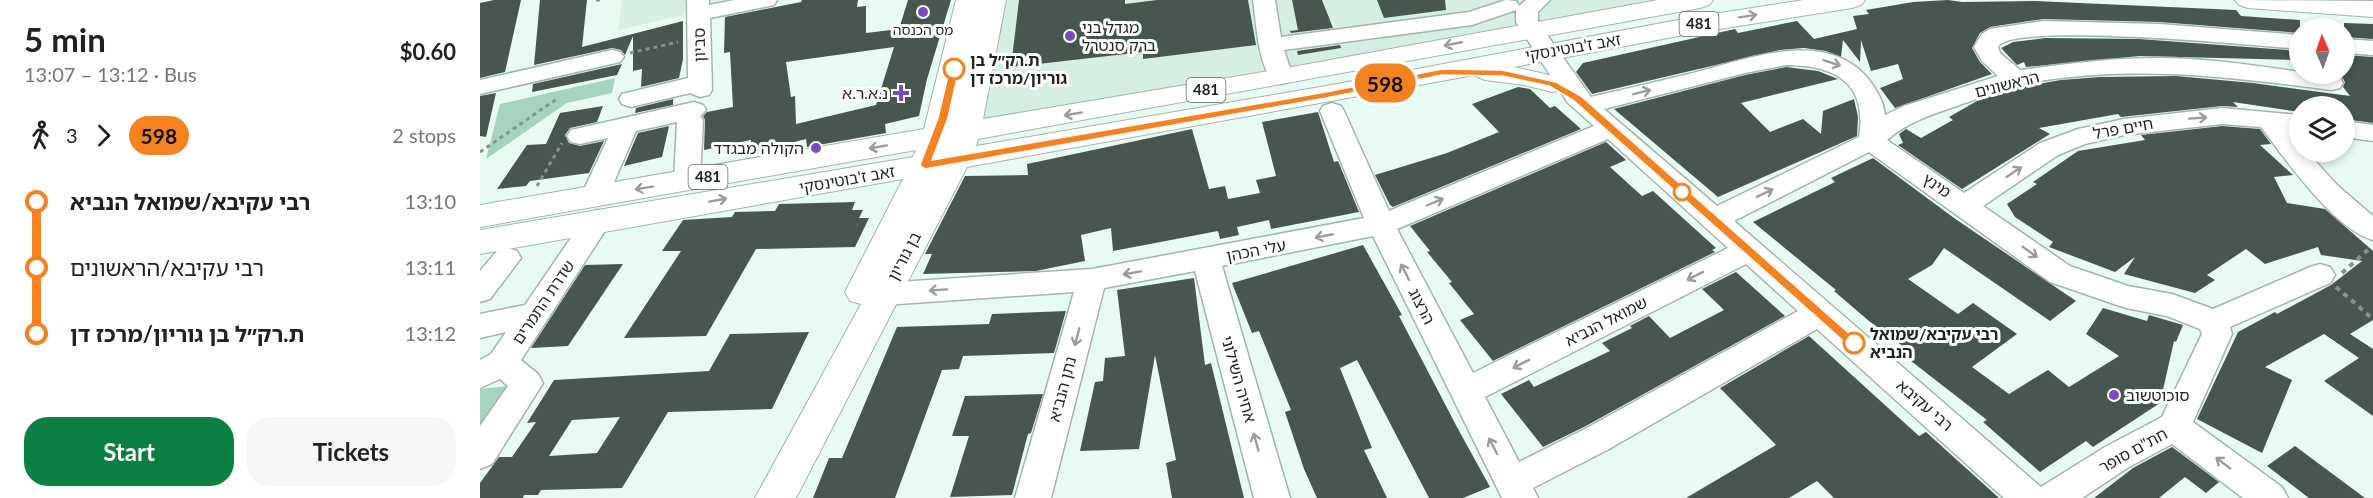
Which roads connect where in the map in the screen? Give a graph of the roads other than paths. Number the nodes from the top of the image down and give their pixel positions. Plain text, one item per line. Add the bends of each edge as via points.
1 (766, 0) edge
2 (969, 0) edge
3 (993, 0) edge
4 (1264, 0) edge
5 (1539, 0) edge
6 (1588, 0) edge
7 (1700, 0) edge
8 (1852, 0) edge
9 (2260, 0) edge
10 (1511, 3) edge
11 (698, 7) edge
12 (2373, 9) edge
13 (1635, 11) junction
14 (2289, 41) edge
15 (1528, 43) junction
16 (1271, 45) junction
17 (2355, 47) edge
18 (2373, 48) edge
19 (612, 57) road end
20 (1442, 72) junction
21 (1281, 77) junction
22 (2289, 77) edge
23 (2014, 78) junction
24 (1552, 84) junction
25 (480, 87) edge
26 (632, 99) dead end
27 (696, 101) junction
28 (1581, 102) junction
29 (1332, 111) dead end
30 (2268, 119) junction
31 (2289, 122) edge
32 (621, 128) junction
33 (1610, 129) junction
34 (2355, 131) edge
35 (2373, 133) edge
36 (573, 136) road end
37 (1871, 141) junction
38 (946, 149) junction
39 (851, 178) junction
40 (687, 180) junction
41 (594, 204) junction
42 (1966, 205) junction
43 (480, 216) edge
44 (1713, 219) junction
45 (894, 225) junction
46 (1381, 225) junction
47 (2373, 230) edge
48 (493, 250) edge
49 (1748, 250) junction
50 (1206, 259) junction
51 (2330, 278) road end
52 (1092, 280) junction
53 (480, 291) edge
54 (884, 294) junction
55 (1820, 313) junction
56 (534, 315) junction
57 (2213, 322) junction
58 (480, 326) edge
59 (491, 369) edge
60 (1465, 392) junction
61 (2174, 427) junction
62 (480, 454) edge
63 (1516, 490) edge
64 (773, 498) edge
65 (1033, 498) edge
66 (1272, 498) edge
67 (2029, 498) edge
68 (2053, 498) edge
69 (2270, 498) edge

1 - 11 street
2 - 38 main road, בן גוריון via 943,118
3 - 38 main road, בן גוריון via 976,92
4 - 16 street
5 - 15 street via 1527,10
6 - 13 main road via 1613,9
7 - 13 main road, זאב ז'בוטינסקי / 481
15 -> 8 main road, זאב ז'בוטינסקי / 481
9 - 12 main road
10 - 15 street via 1506,15
10 - 16 street via 1472,18
11 - 27 street, סביון
13 - 15 main road, זאב ז'בוטינסקי / 481
14 - 23 street via 2085,28 1998,34 1986,47 1990,56
15 - 20 main road, זאב ז'בוטינסקי / 481
15 -> 21 main road, זאב ז'בוטינסקי / 481
15 - 24 street, רבי עקיבא via 1536,70
15 - 28 street, רבי עקיבא
16 - 21 street
17 - 18 street
19 - 25 street
20 - 24 main road via 1502,73
20 - 38 main road, זאב ז'בוטינסקי / 481 via 1326,95
21 -> 38 main road, זאב ז'בוטינסקי / 481
22 - 23 street, הראשונים via 2158,65
23 - 37 street, הראשונים via 1913,112 1892,122
24 - 28 street, רבי עקיבא
26 - 27 street
27 - 32 street
27 - 40 street, סביון
28 - 33 street, רבי עקיבא
28 -> 37 street via 1765,62 1813,58 1842,66 1859,82 1872,106
29 - 46 street, הרצוג
30 - 31 street, חיים פרל
42 -> 30 street, חיים פרל via 2049,149 2078,137 2184,118
30 - 47 street via 2309,174
32 - 36 street
32 - 41 street, שדרת התמרים
33 - 44 street, רבי עקיבא
46 -> 33 street, עלי הכהן
34 - 35 street
37 - 42 street, מינץ
44 -> 37 street, הראשונים
38 - 39 main road, זאב ז'בוטינסקי / 481
38 -> 40 main road, זאב ז'בוטינסקי / 481
38 - 45 main road, בן גוריון
38 - 54 main road, בן גוריון
41 -> 39 main road, זאב ז'בוטינסקי / 481
39 - 45 main road via 877,185 890,195
40 -> 41 main road, זאב ז'בוטינסקי / 481
41 - 43 main road, זאב ז'בוטינסקי / 481 via 524,208
41 - 48 main road, זאב ז'בוטינסקי / 481
41 - 56 street, שדרת התמרים
42 -> 57 street, מינץ via 2060,274 2126,297 2172,305
44 - 49 street, רבי עקיבא
45 - 64 main road, בן גוריון
46 -> 50 street, עלי הכהן
60 -> 46 street, הרצוג
48 - 53 street
49 - 55 street, רבי עקיבא
49 -> 60 street, שמואל הנביא
50 -> 52 street, עלי הכהן
66 -> 50 street, אחיה השילוני
51 - 57 street
52 -> 54 street, עלי הכהן
52 -> 65 street, נתן הנביא
54 - 64 main road, בן גוריון
55 - 63 street
55 - 67 street, רבי עקיבא
56 - 58 street
56 - 59 street, שדרת התמרים
57 - 61 street via 2217,334
59 - 62 street via 527,383
63 -> 60 street, הרצוג
61 - 68 street, חת"ם סופר via 2116,457
69 -> 61 street, חת"ם סופר

